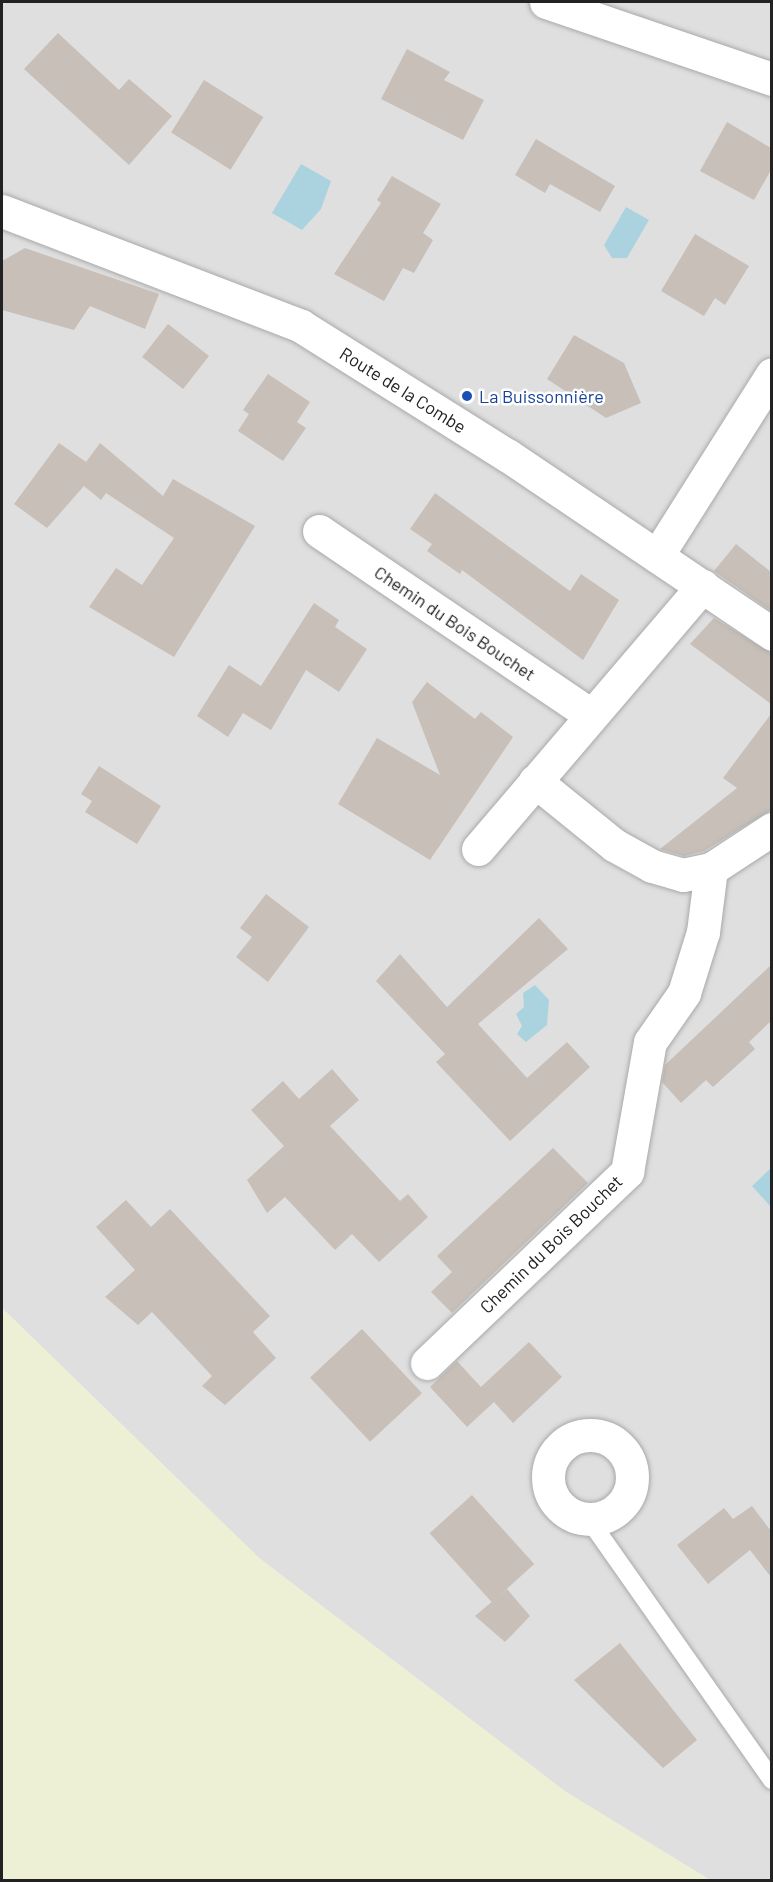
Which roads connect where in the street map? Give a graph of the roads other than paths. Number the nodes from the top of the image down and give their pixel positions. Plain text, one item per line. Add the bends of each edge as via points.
1 (546, 2) edge
2 (771, 79) edge
3 (2, 211) edge
4 (771, 374) edge
5 (319, 531) dead end
6 (657, 556) junction
7 (703, 586) junction
8 (771, 634) edge
9 (591, 715) junction
10 (535, 781) junction
11 (771, 829) edge
12 (478, 849) dead end
13 (711, 869) junction
14 (426, 1363) dead end
15 (590, 1521) dead end
16 (771, 1780) edge

1 - 2 street
3 - 6 street, Route de la Combe via 301,326
4 - 6 street
5 - 9 street, Chemin du Bois Bouchet
6 - 7 street, Route de la Combe
7 - 8 street, Route de la Combe
7 - 9 street
9 - 10 street
10 - 12 street
10 - 13 street via 614,845 652,866 683,875
11 - 13 street
13 - 14 street, Chemin du Bois Bouchet via 703,932 684,993 650,1042 627,1172
15 - 16 lane

